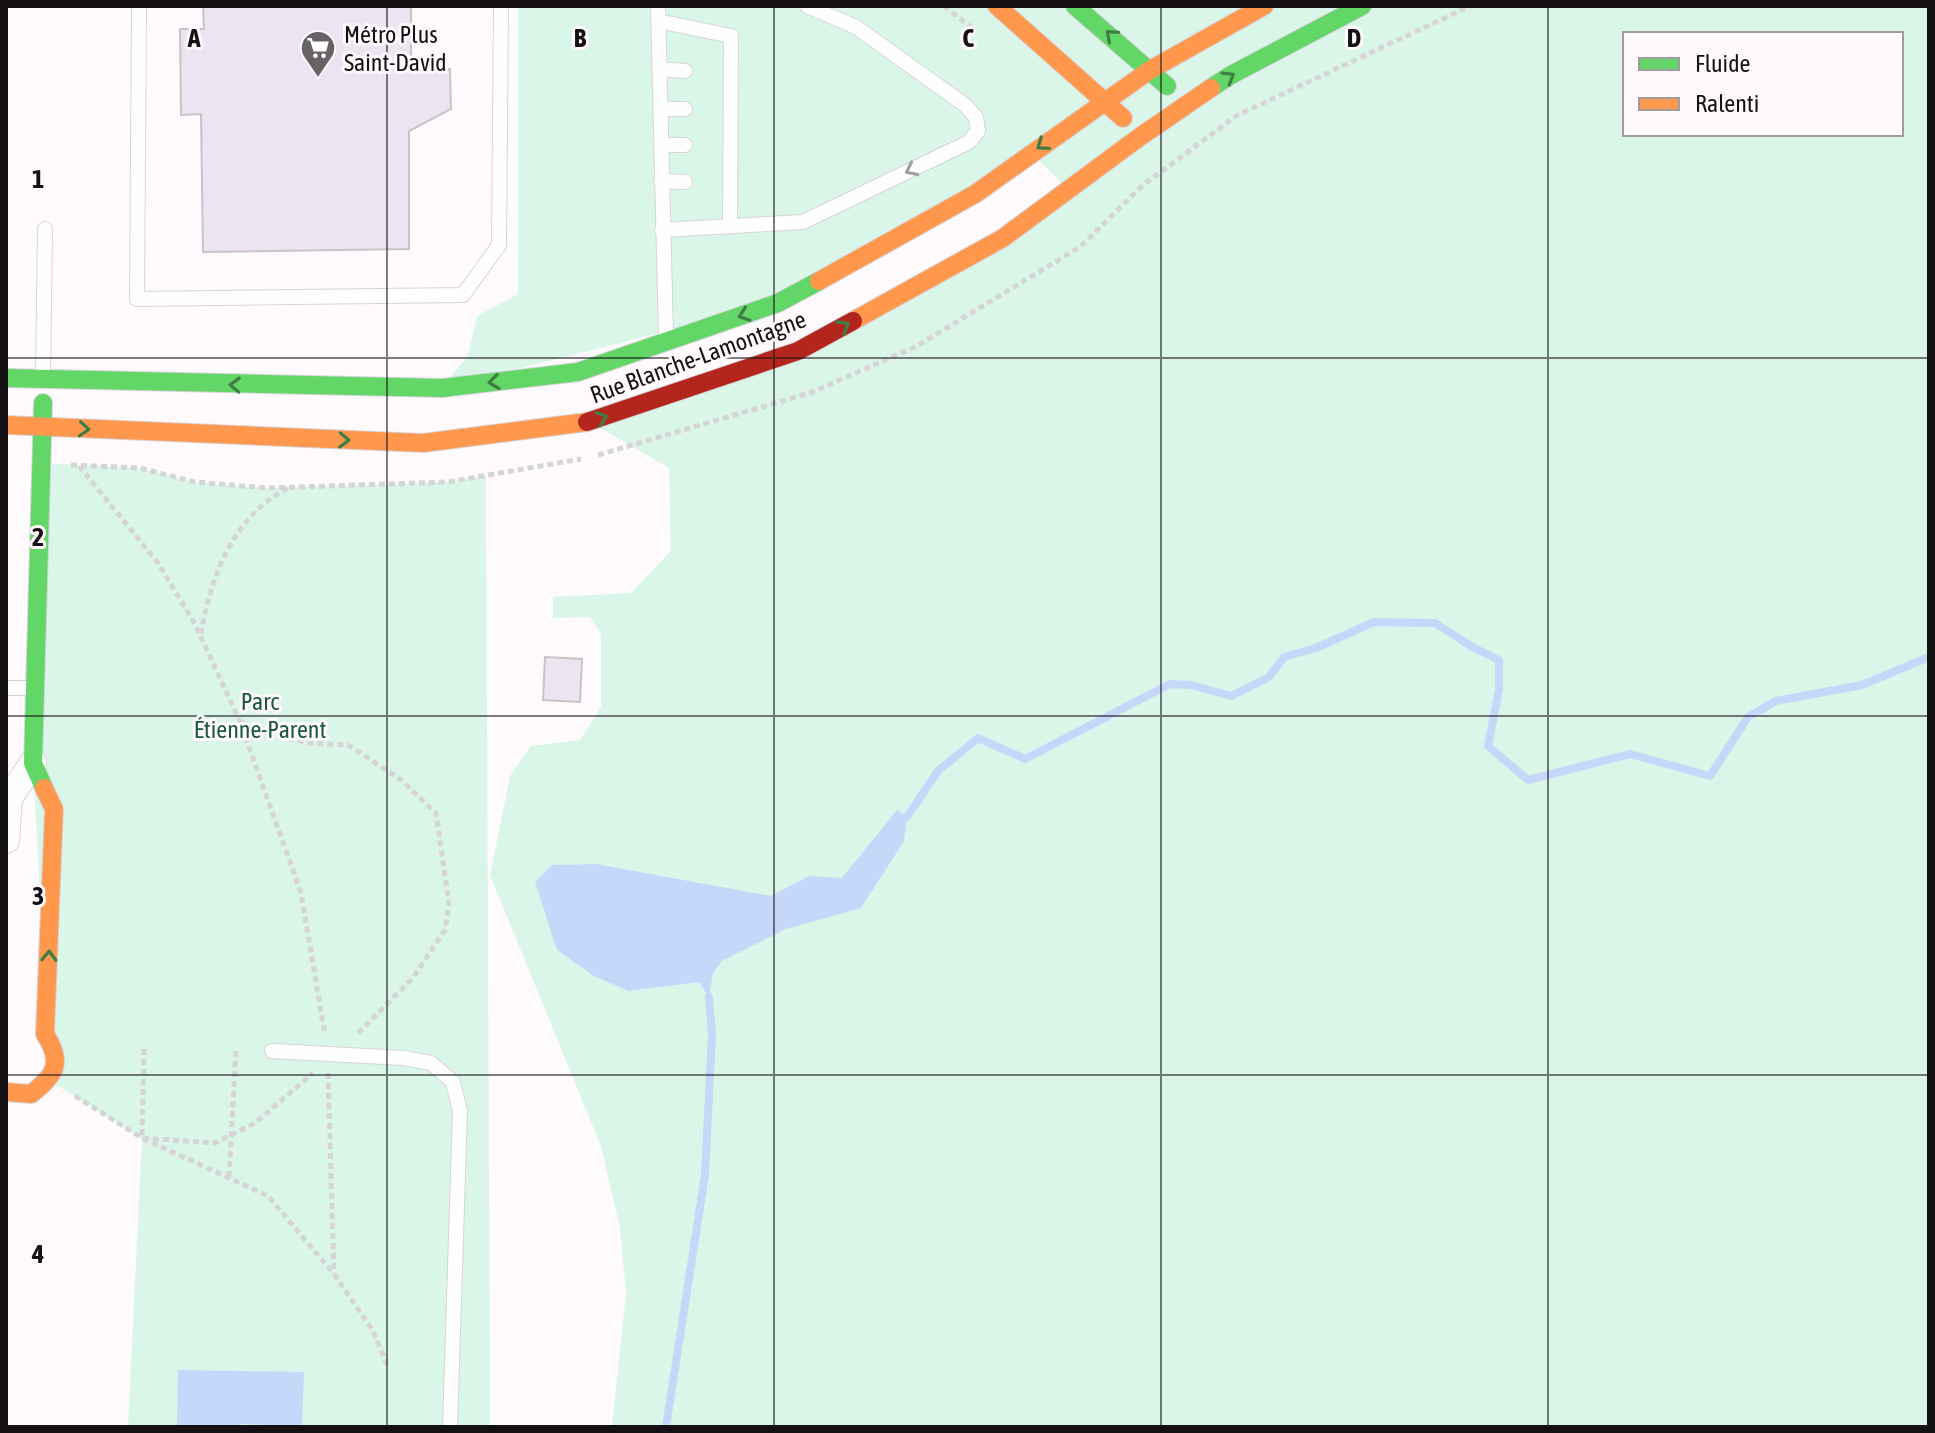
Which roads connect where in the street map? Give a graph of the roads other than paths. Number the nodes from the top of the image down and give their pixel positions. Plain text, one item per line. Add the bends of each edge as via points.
1 (139, 6) edge
2 (501, 6) edge
3 (807, 6) edge
4 (997, 6) edge
5 (1075, 6) edge
6 (1264, 6) edge
7 (1362, 6) edge
8 (658, 13) edge
9 (659, 69) junction
10 (1150, 70) junction
11 (685, 71) dead end
12 (1106, 100) junction
13 (1186, 105) junction
14 (660, 109) junction
15 (685, 109) dead end
16 (1141, 136) junction
17 (661, 145) junction
18 (685, 145) dead end
19 (661, 181) junction
20 (685, 182) dead end
21 (730, 225) junction
22 (45, 229) dead end
23 (662, 230) junction
24 (666, 342) junction
25 (6, 378) edge
26 (43, 379) junction
27 (6, 425) edge
28 (42, 426) junction
29 (6, 688) edge
30 (34, 688) junction
31 (33, 763) junction
32 (6, 840) edge
33 (272, 1051) dead end
34 (6, 1092) edge
35 (450, 1427) edge

1 - 2 lane via 137,299 463,295 499,245
3 -> 21 lane via 856,27 965,105 976,117 978,131 969,142 803,222
4 - 12 street
10 -> 5 street
6 - 10 street, Rue Blanche-Lamontagne
13 -> 7 street, Rue Blanche-Lamontagne via 1231,75
8 - 9 lane
8 - 21 lane via 731,36 724,75 724,183
9 - 11 lane
9 - 14 lane
10 - 12 street, Rue Blanche-Lamontagne
10 - 13 street
12 - 16 street
12 -> 24 street, Rue Blanche-Lamontagne via 975,194 791,296
13 - 16 street, Rue Blanche-Lamontagne
14 - 15 lane
14 - 17 lane
28 -> 16 street, Rue Blanche-Lamontagne via 423,443 590,422 798,351 1003,238
17 - 18 lane
17 - 19 lane
19 - 20 lane
19 - 23 lane
21 - 23 lane
22 - 26 lane
23 - 24 lane
24 -> 26 street, Rue Blanche-Lamontagne via 578,372 442,388
25 - 26 street, Rue Blanche-Lamontagne
26 - 28 street
27 - 28 street, Rue Blanche-Lamontagne
28 - 30 street
29 - 30 lane
30 - 31 street
31 - 32 street via 9,798
34 -> 31 street via 31,1094 50,1081 57,1061 45,1034 54,809
33 - 35 lane via 404,1058 431,1063 453,1082 460,1111

